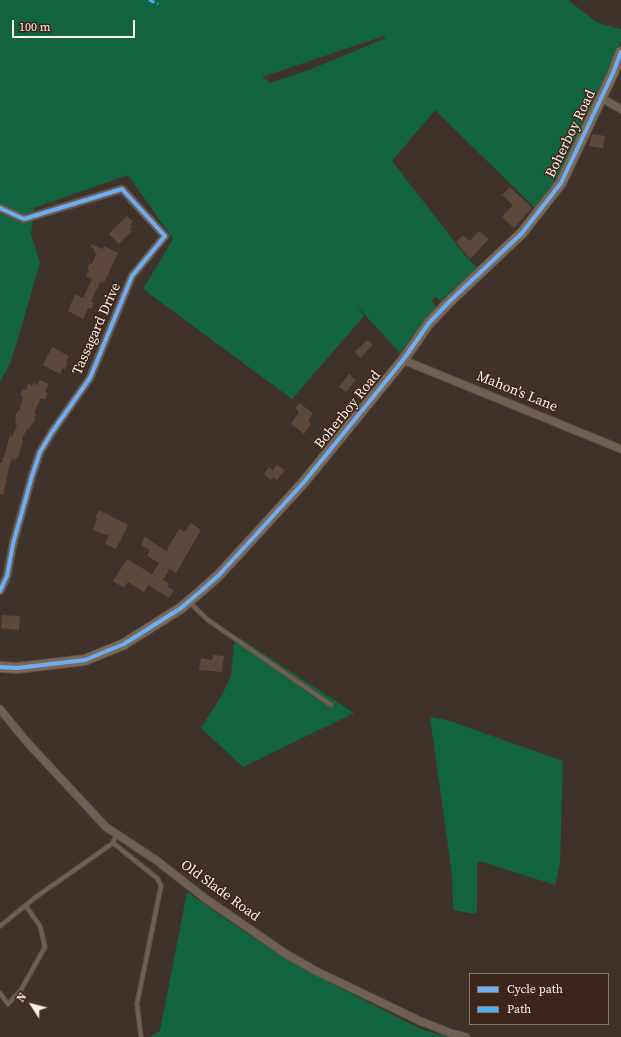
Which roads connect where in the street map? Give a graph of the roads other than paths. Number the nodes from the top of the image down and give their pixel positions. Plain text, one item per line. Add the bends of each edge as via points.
1 (621, 52) edge
2 (601, 98) junction
3 (621, 109) edge
4 (0, 208) edge
5 (403, 360) junction
6 (621, 449) edge
7 (0, 591) edge
8 (189, 602) junction
9 (0, 667) edge
10 (331, 705) dead end
11 (0, 709) edge
12 (117, 834) junction
13 (113, 843) junction
14 (26, 906) junction
15 (0, 926) edge
16 (0, 993) edge
17 (141, 1037) edge
18 (466, 1037) edge

1 - 2 street, Boherboy Road
2 - 3 street
2 - 5 street, Boherboy Road via 561,183 522,233 429,323
4 - 7 street, Tassagard Drive via 24,219 122,189 165,236 132,276 90,378 40,452 13,544 7,576
5 - 6 street, Mahon's Lane
5 - 8 street, Boherboy Road via 304,482 218,575
8 - 9 street, Boherboy Road via 124,644 85,660 17,668
8 - 10 lane via 208,620
11 - 12 street, Old Slade Road via 26,741 106,827
12 - 13 lane
12 - 18 street, Old Slade Road via 286,954 418,1020
13 - 14 lane
13 - 17 lane via 158,879 161,886 137,1004
14 - 15 lane
14 - 16 lane via 40,926 44,947 21,990 8,1004

